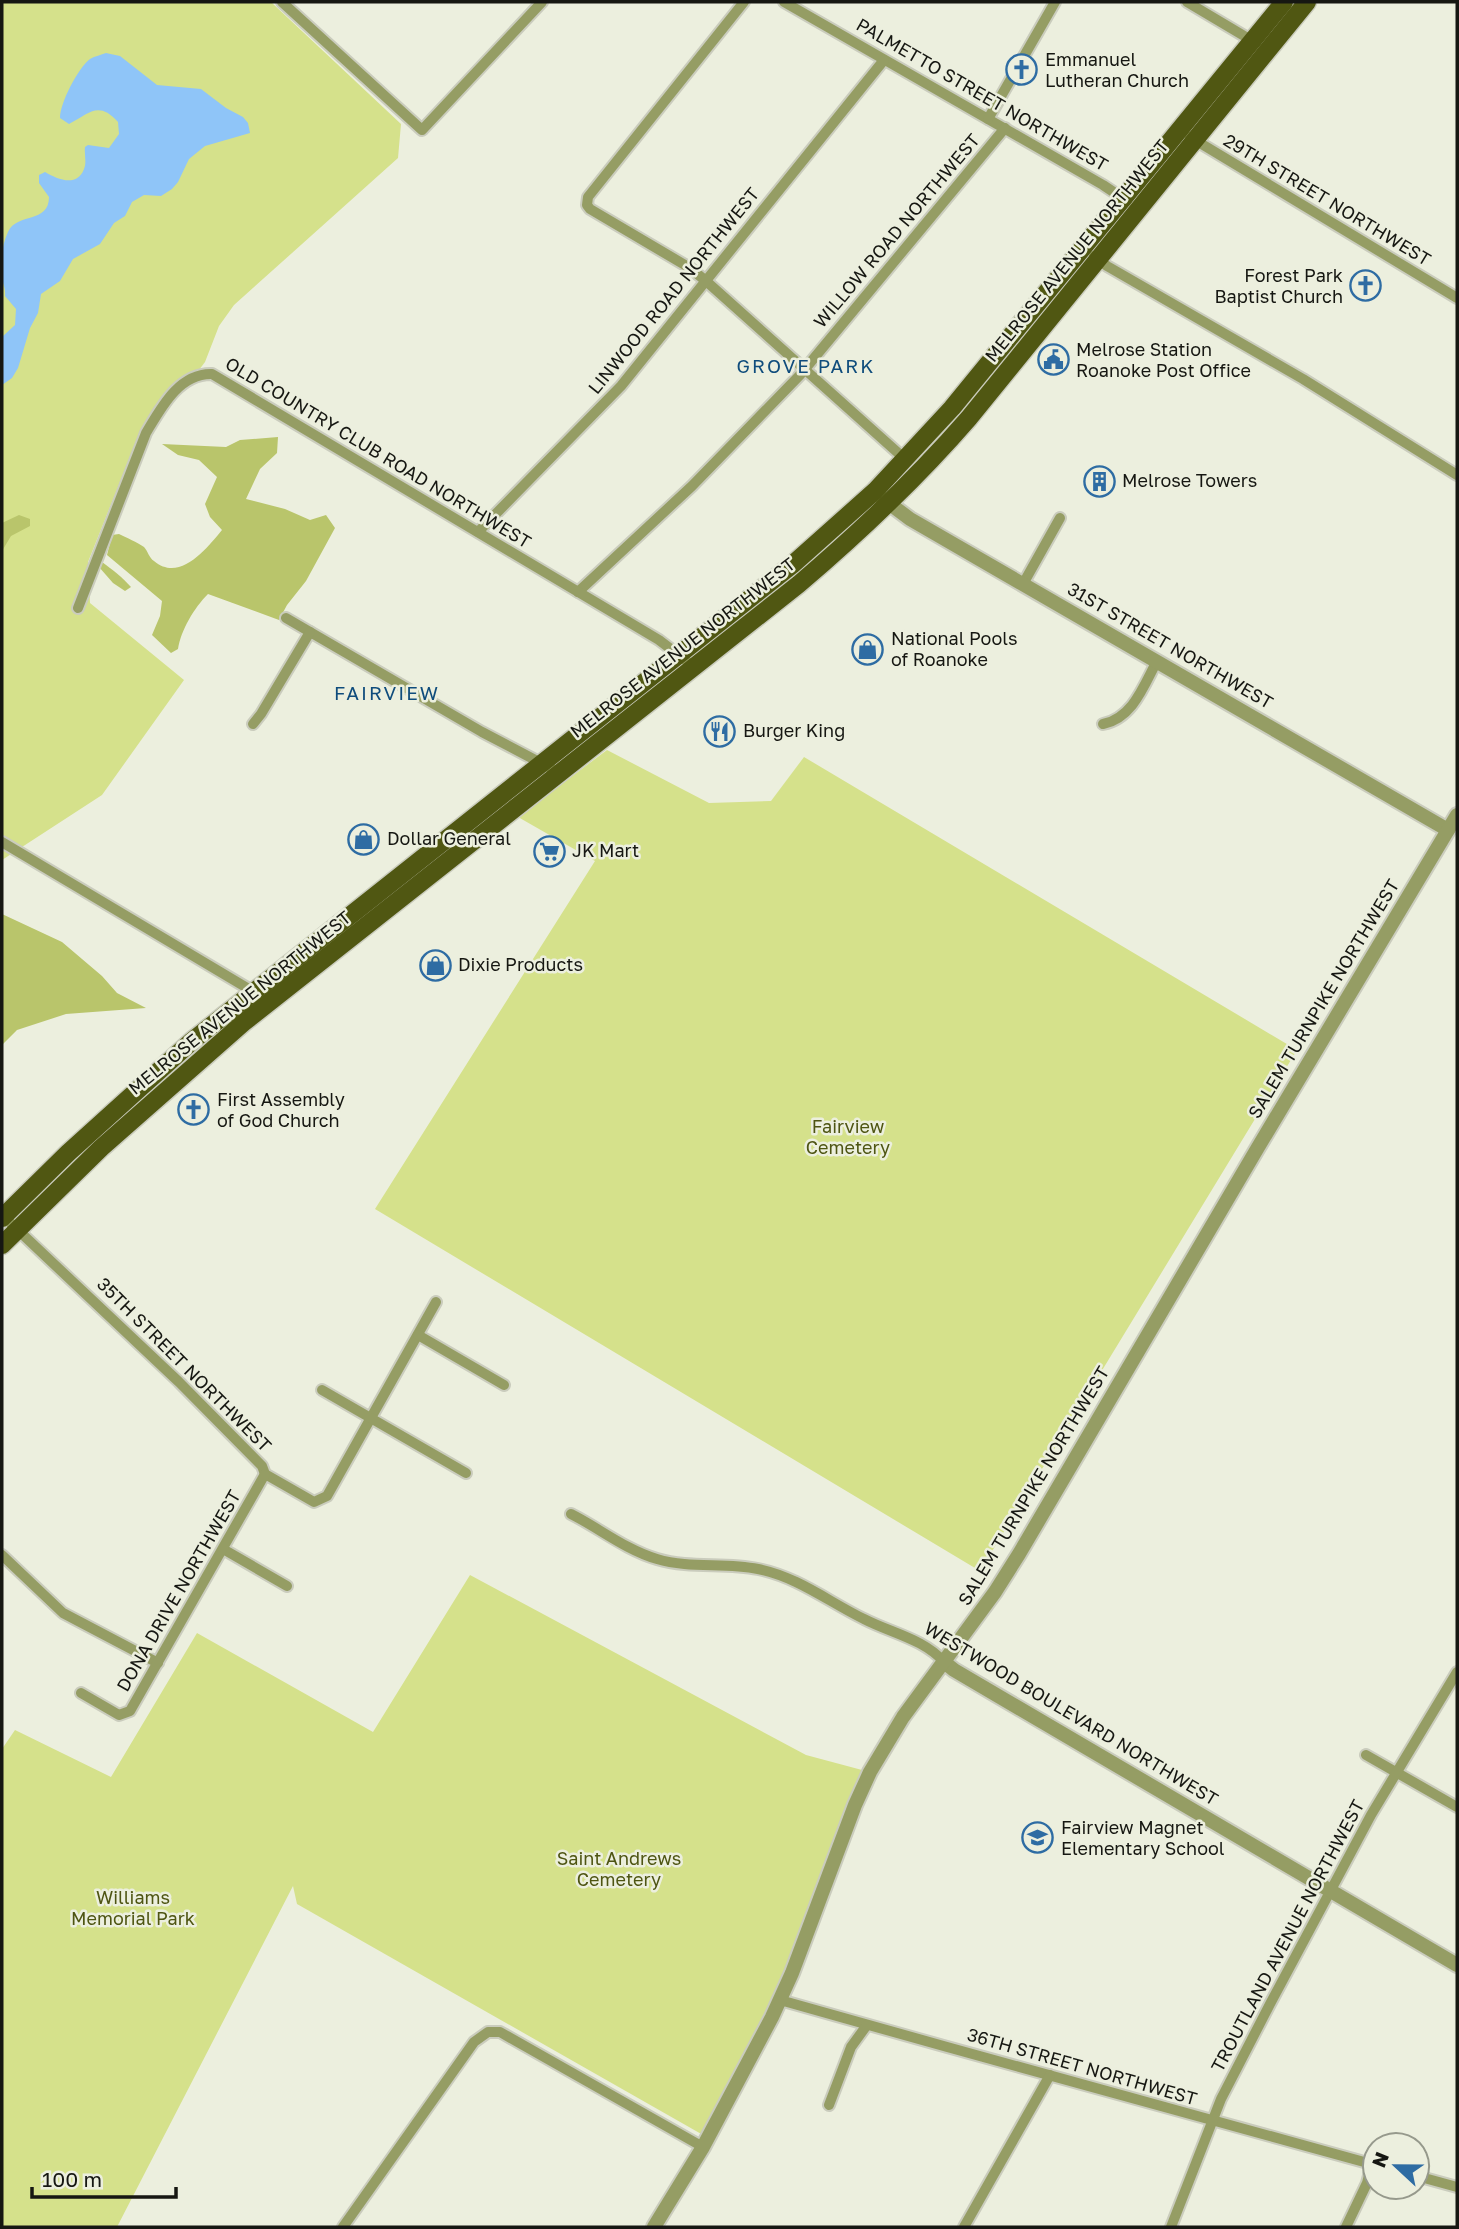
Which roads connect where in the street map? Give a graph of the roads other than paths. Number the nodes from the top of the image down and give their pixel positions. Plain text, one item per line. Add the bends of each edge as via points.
1 (282, 2) edge
2 (542, 2) edge
3 (744, 2) edge
4 (784, 2) edge
5 (1055, 2) edge
6 (1187, 2) edge
7 (1284, 2) edge
8 (1307, 2) edge
9 (1260, 46) junction
10 (884, 60) junction
11 (988, 119) junction
12 (1005, 128) junction
13 (1187, 135) junction
14 (1131, 204) junction
15 (1091, 253) junction
16 (706, 281) junction
17 (1457, 298) edge
18 (804, 370) junction
19 (906, 460) junction
20 (1457, 475) edge
21 (875, 491) junction
22 (889, 503) junction
23 (1060, 518) dead end
24 (478, 532) junction
25 (1023, 584) junction
26 (578, 592) junction
27 (78, 608) dead end
28 (286, 618) dead end
29 (310, 632) junction
30 (678, 654) junction
31 (1157, 661) junction
32 (693, 666) junction
33 (253, 724) dead end
34 (1103, 724) dead end
35 (540, 764) junction
36 (559, 773) junction
37 (1457, 815) edge
38 (1448, 830) junction
39 (2, 842) edge
40 (254, 991) junction
41 (269, 1004) junction
42 (3, 1217) edge
43 (18, 1229) junction
44 (2, 1245) edge
45 (436, 1303) dead end
46 (418, 1335) junction
47 (504, 1385) dead end
48 (322, 1390) dead end
49 (371, 1418) junction
50 (466, 1473) dead end
51 (265, 1474) junction
52 (571, 1514) dead end
53 (223, 1549) junction
54 (2, 1555) edge
55 (287, 1586) dead end
56 (944, 1662) junction
57 (158, 1663) junction
58 (1457, 1671) edge
59 (80, 1693) dead end
60 (1366, 1755) dead end
61 (1397, 1772) junction
62 (1457, 1807) edge
63 (1330, 1890) junction
64 (1457, 1965) edge
65 (780, 2000) junction
66 (867, 2025) junction
67 (1050, 2075) junction
68 (829, 2105) dead end
69 (1212, 2121) junction
70 (703, 2147) junction
71 (1361, 2161) edge
72 (1431, 2180) edge
73 (1457, 2187) edge
74 (1361, 2196) edge
75 (343, 2227) edge
76 (654, 2227) edge
77 (964, 2227) edge
78 (1171, 2227) edge
79 (1346, 2227) edge

1 - 2 street via 422,130
3 - 16 street via 588,197 590,209
4 - 10 street, PALMETTO STREET NORTHWEST
5 - 11 street
6 - 9 street
7 - 9 main road, MELROSE AVENUE NORTHWEST
8 - 9 main road, MELROSE AVENUE NORTHWEST
9 - 13 main road, MELROSE AVENUE NORTHWEST
10 - 11 street, PALMETTO STREET NORTHWEST
10 - 16 street, LINWOOD ROAD NORTHWEST
11 - 12 street, PALMETTO STREET NORTHWEST
12 - 14 street, PALMETTO STREET NORTHWEST
12 - 18 street, WILLOW ROAD NORTHWEST
13 - 14 main road, MELROSE AVENUE NORTHWEST
13 - 17 street, 29TH STREET NORTHWEST
14 - 15 main road, MELROSE AVENUE NORTHWEST
15 - 19 main road, MELROSE AVENUE NORTHWEST
15 - 20 street
15 - 22 main road, MELROSE AVENUE NORTHWEST via 970,418
16 - 18 street
16 - 24 street, LINWOOD ROAD NORTHWEST via 609,400
18 - 19 street
18 - 26 street, WILLOW ROAD NORTHWEST via 692,486
19 - 21 main road, MELROSE AVENUE NORTHWEST
21 - 22 street, 31ST STREET NORTHWEST
21 - 30 main road, MELROSE AVENUE NORTHWEST via 792,565
22 - 25 street, 31ST STREET NORTHWEST
22 - 32 main road, MELROSE AVENUE NORTHWEST via 799,584
23 - 25 street
24 - 26 street, OLD COUNTRY CLUB ROAD NORTHWEST
24 - 27 street, OLD COUNTRY CLUB ROAD NORTHWEST via 218,376 204,373 171,395 146,433
25 - 31 street, 31ST STREET NORTHWEST
26 - 30 street, OLD COUNTRY CLUB ROAD NORTHWEST
28 - 29 street
29 - 33 street
29 - 35 street
30 - 32 street, OLD COUNTRY CLUB ROAD NORTHWEST
30 - 35 main road, MELROSE AVENUE NORTHWEST
31 - 34 street via 1131,706 1121,717
31 - 38 street, 31ST STREET NORTHWEST
32 - 36 main road, MELROSE AVENUE NORTHWEST
35 - 36 street
35 - 40 main road, MELROSE AVENUE NORTHWEST
36 - 41 main road, MELROSE AVENUE NORTHWEST
37 - 38 street, SALEM TURNPIKE NORTHWEST
38 - 56 street, SALEM TURNPIKE NORTHWEST via 1019,1554
39 - 40 street
40 - 41 street
40 - 42 main road, MELROSE AVENUE NORTHWEST via 139,1087
41 - 43 main road, MELROSE AVENUE NORTHWEST via 154,1099
42 - 43 street, 35TH STREET NORTHWEST
43 - 44 main road, MELROSE AVENUE NORTHWEST
43 - 51 street, 35TH STREET NORTHWEST via 179,1381
45 - 46 street, 35TH STREET NORTHWEST
46 - 47 street
46 - 49 street, 35TH STREET NORTHWEST
48 - 49 street
49 - 50 street
49 - 51 street, 35TH STREET NORTHWEST via 325,1498 314,1502
51 - 53 street, DONA DRIVE NORTHWEST
52 - 56 street, WESTWOOD BOULEVARD NORTHWEST via 653,1558 780,1574 929,1647
53 - 55 street
53 - 57 street, DONA DRIVE NORTHWEST
54 - 57 street via 63,1613
56 - 63 street, WESTWOOD BOULEVARD NORTHWEST
56 - 65 street, SALEM TURNPIKE NORTHWEST via 870,1772
57 - 59 street, DONA DRIVE NORTHWEST via 126,1714 119,1715
58 - 61 street, TROUTLAND AVENUE NORTHWEST
60 - 61 street
61 - 62 street
61 - 63 street, TROUTLAND AVENUE NORTHWEST
63 - 64 street, WESTWOOD BOULEVARD NORTHWEST
63 - 69 street, TROUTLAND AVENUE NORTHWEST
65 - 66 street, 36TH STREET NORTHWEST
65 - 70 street, SALEM TURNPIKE NORTHWEST
66 - 67 street, 36TH STREET NORTHWEST
66 - 68 street via 850,2047
67 - 69 street, 36TH STREET NORTHWEST
67 - 77 street
69 - 71 street, 36TH STREET NORTHWEST
69 - 78 street, TROUTLAND AVENUE NORTHWEST
70 - 75 street via 519,2042 488,2032 474,2042
70 - 76 street, SALEM TURNPIKE NORTHWEST
72 - 73 street
74 - 79 street

